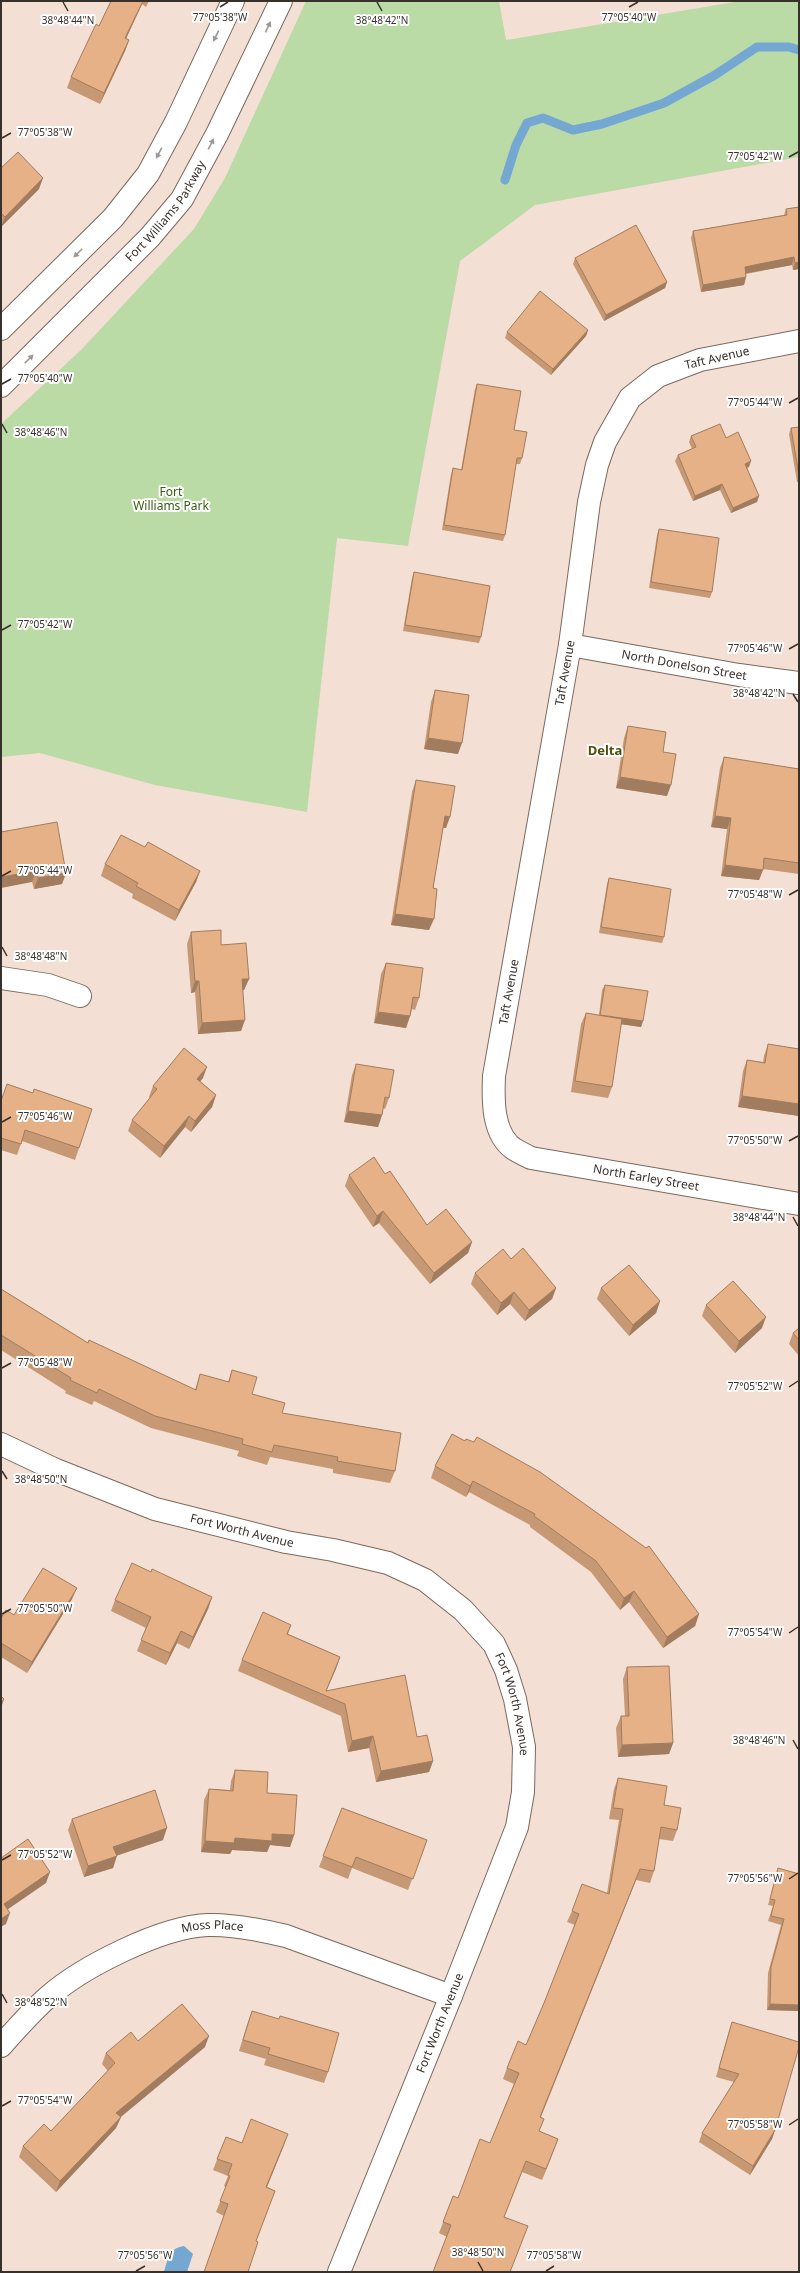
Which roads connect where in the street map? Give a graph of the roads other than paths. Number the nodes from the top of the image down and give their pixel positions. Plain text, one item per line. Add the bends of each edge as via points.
1 (233, 1) edge
2 (281, 1) edge
3 (1, 329) edge
4 (799, 341) edge
5 (1, 386) edge
6 (570, 645) junction
7 (799, 683) edge
8 (1, 978) edge
9 (80, 996) dead end
10 (502, 1133) joint
11 (799, 1204) edge
12 (3, 1451) edge
13 (451, 1996) junction
14 (1, 2046) edge
15 (339, 2272) edge

1 -> 3 street via 176,122 148,174 113,218
5 -> 2 street, Fort Williams Parkway via 150,237 182,199 217,134
4 - 6 street, Taft Avenue via 700,360 672,369 658,376 630,398 614,424 597,465 589,502
6 - 7 street, North Donelson Street
6 - 10 street, Taft Avenue via 494,1076 495,1115
8 - 9 street via 48,985
10 - 11 street, North Earley Street via 513,1148 531,1158
12 - 13 street, Fort Worth Avenue via 155,1509 286,1542 388,1563 425,1580 443,1592 494,1644 506,1670 521,1726 524,1747 523,1792 516,1827
13 - 14 street, Moss Place via 286,1936 262,1930 207,1925 160,1935 78,1975 48,1997
13 - 15 street, Fort Worth Avenue

